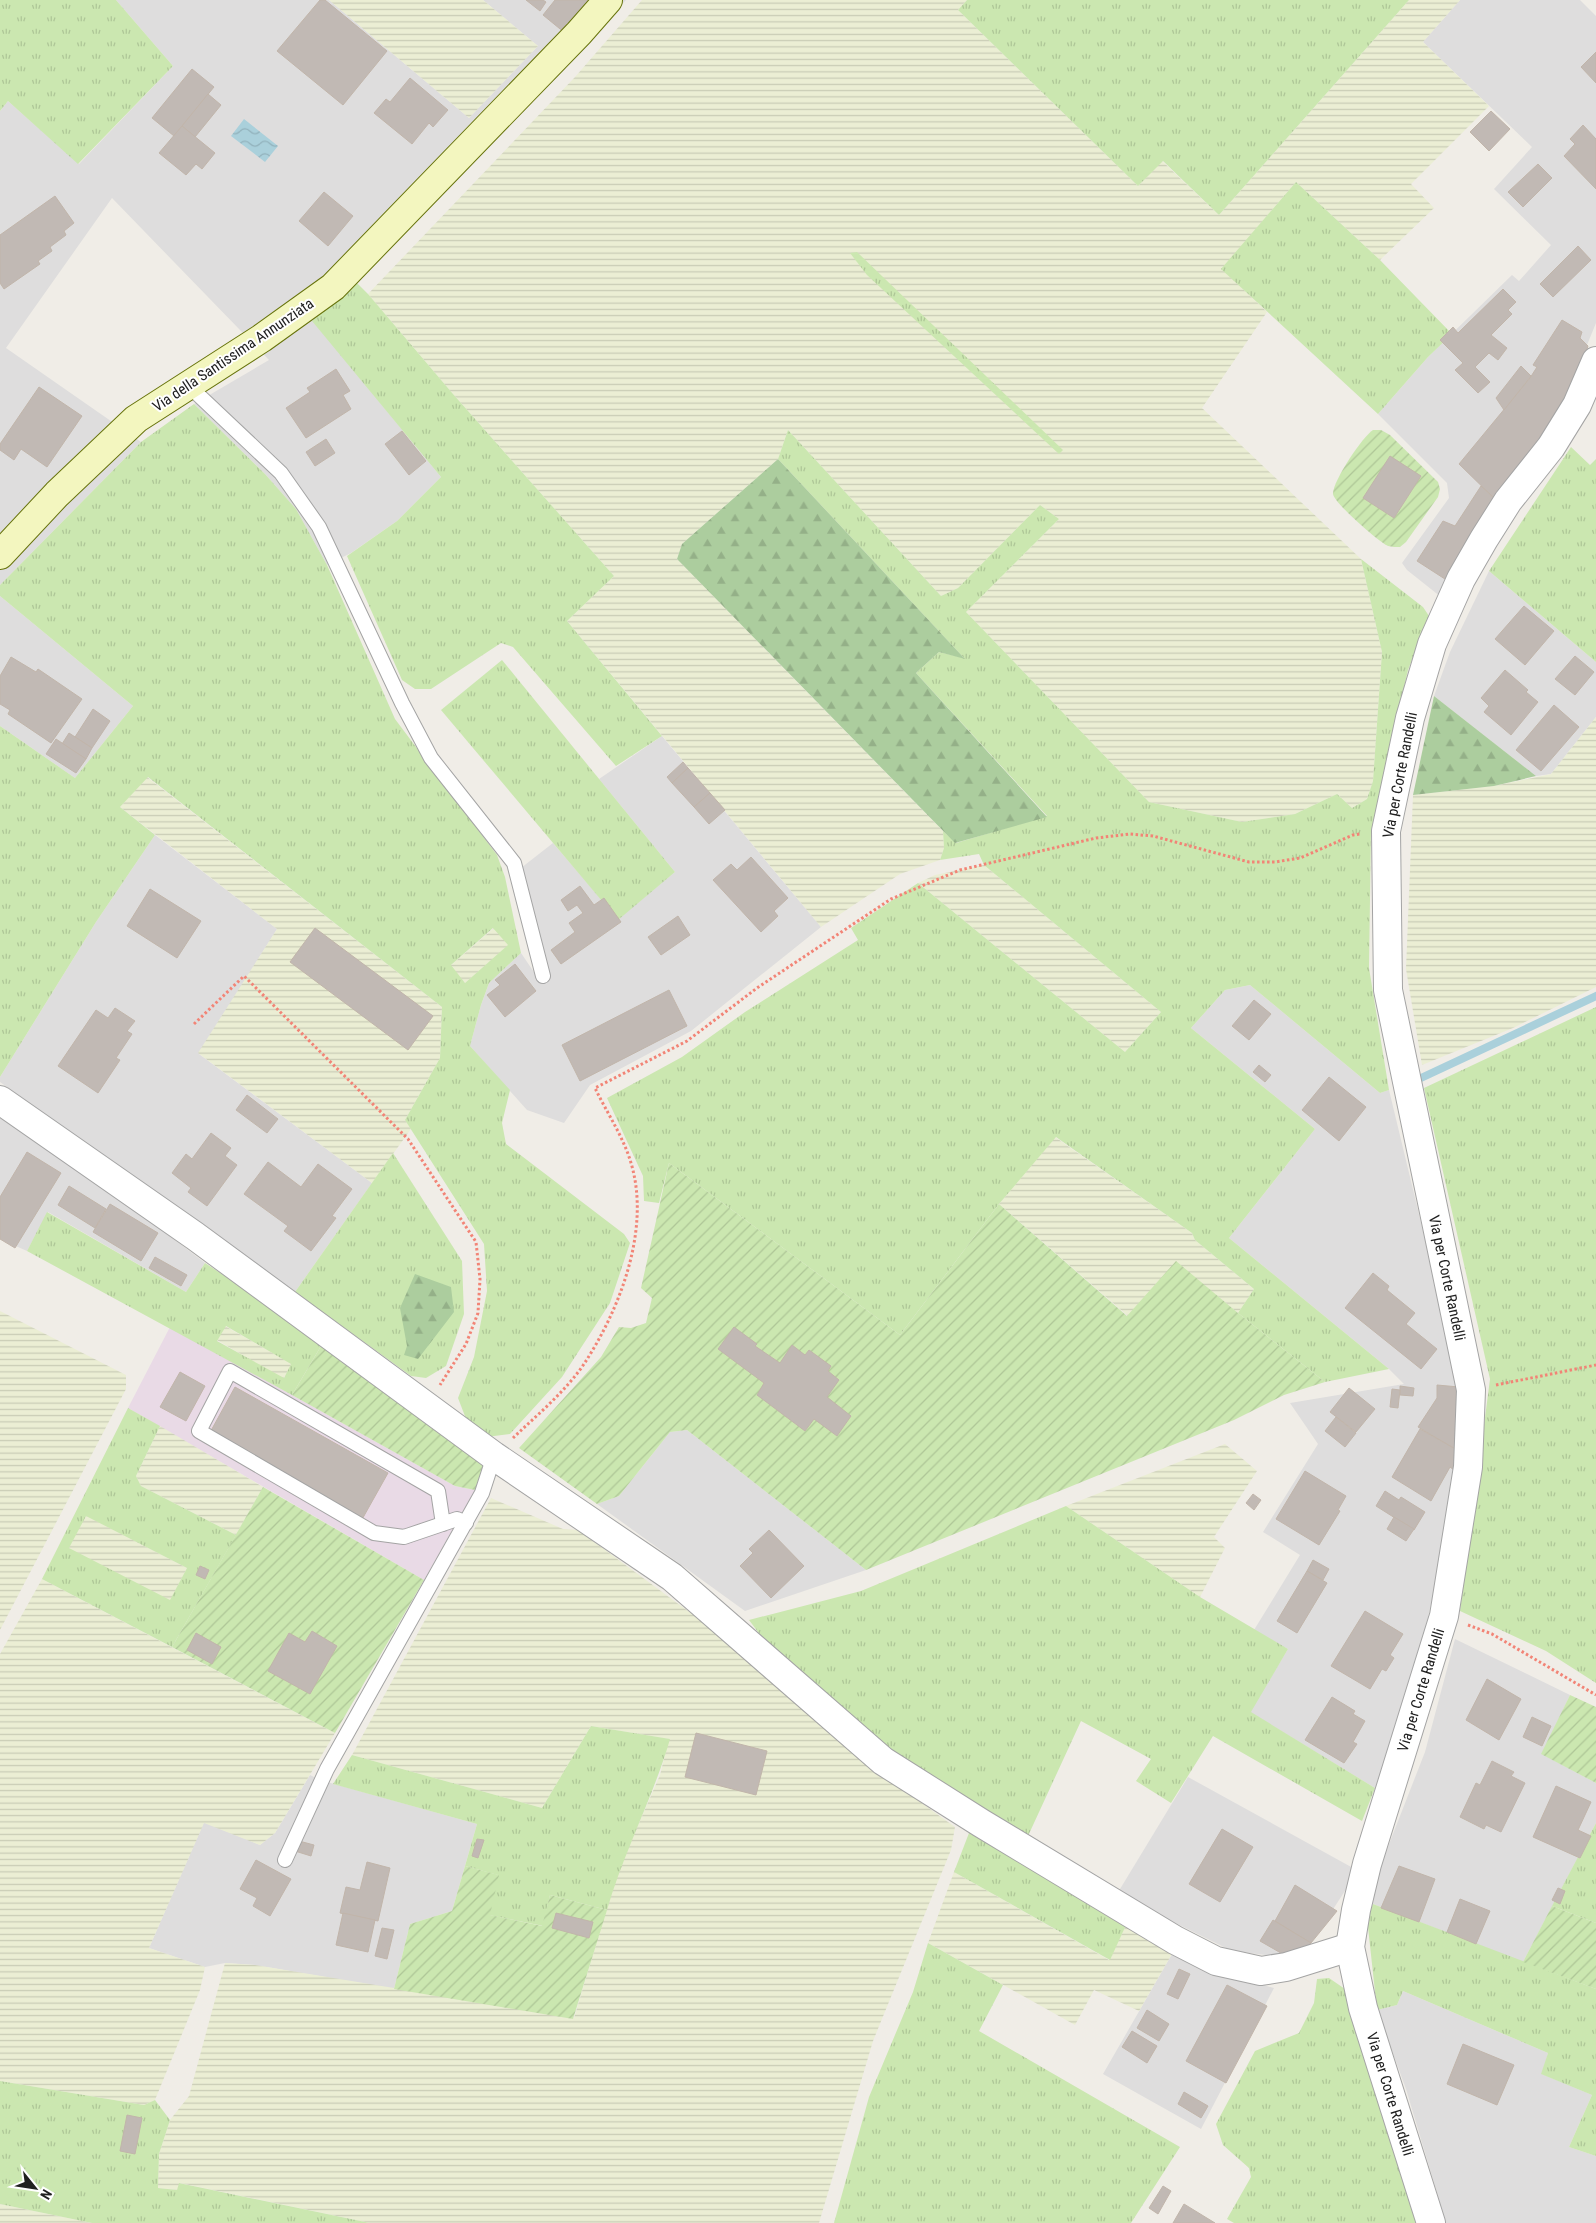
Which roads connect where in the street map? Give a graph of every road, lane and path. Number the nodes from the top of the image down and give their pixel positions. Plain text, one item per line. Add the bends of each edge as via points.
1 (608, 0) edge
2 (1596, 360) edge
3 (188, 386) junction
4 (0, 555) edge
5 (1386, 831) junction
6 (543, 976) dead end
7 (194, 1024) dead end
8 (0, 1100) edge
9 (1596, 1365) edge
10 (1471, 1390) junction
11 (427, 1407) junction
12 (494, 1456) junction
13 (466, 1523) junction
14 (443, 1524) junction
15 (1444, 1616) junction
16 (1596, 1695) edge
17 (285, 1860) dead end
18 (1350, 1948) junction
19 (1431, 2223) edge

1 - 3 street, Via della Santissima Annunziata via 333,286 287,322
2 - 5 street, Via per Corte Randelli via 1578,405 1552,447 1508,501 1484,539 1461,579 1432,644 1410,718
3 - 4 street, Via della Santissima Annunziata via 136,420
3 - 6 lane via 281,473 319,527 430,758 514,862
5 - 10 street, Via per Corte Randelli via 1388,990
5 - 12 path via 1353,834 1300,858 1275,862 1248,862 1153,836 1130,834 1096,838 960,870 891,898 757,988 687,1041 595,1088 631,1162 638,1196 634,1254 615,1304 583,1365 555,1398
7 - 11 path via 244,976 408,1139 476,1242 480,1280 478,1312 466,1344
8 - 11 street via 195,1236
9 - 10 path
10 - 15 street, Via per Corte Randelli via 1468,1467
11 - 12 street
12 - 13 lane via 482,1493
12 - 18 street via 672,1577 883,1761 1175,1940 1216,1961 1261,1971
13 - 14 lane via 457,1519
13 - 17 lane via 327,1769
14 - 14 lane via 404,1537 374,1532 199,1430 230,1371 438,1491
15 - 16 path via 1492,1634
15 - 18 street, Via per Corte Randelli via 1367,1864
18 - 19 street, Via per Corte Randelli via 1363,2008

